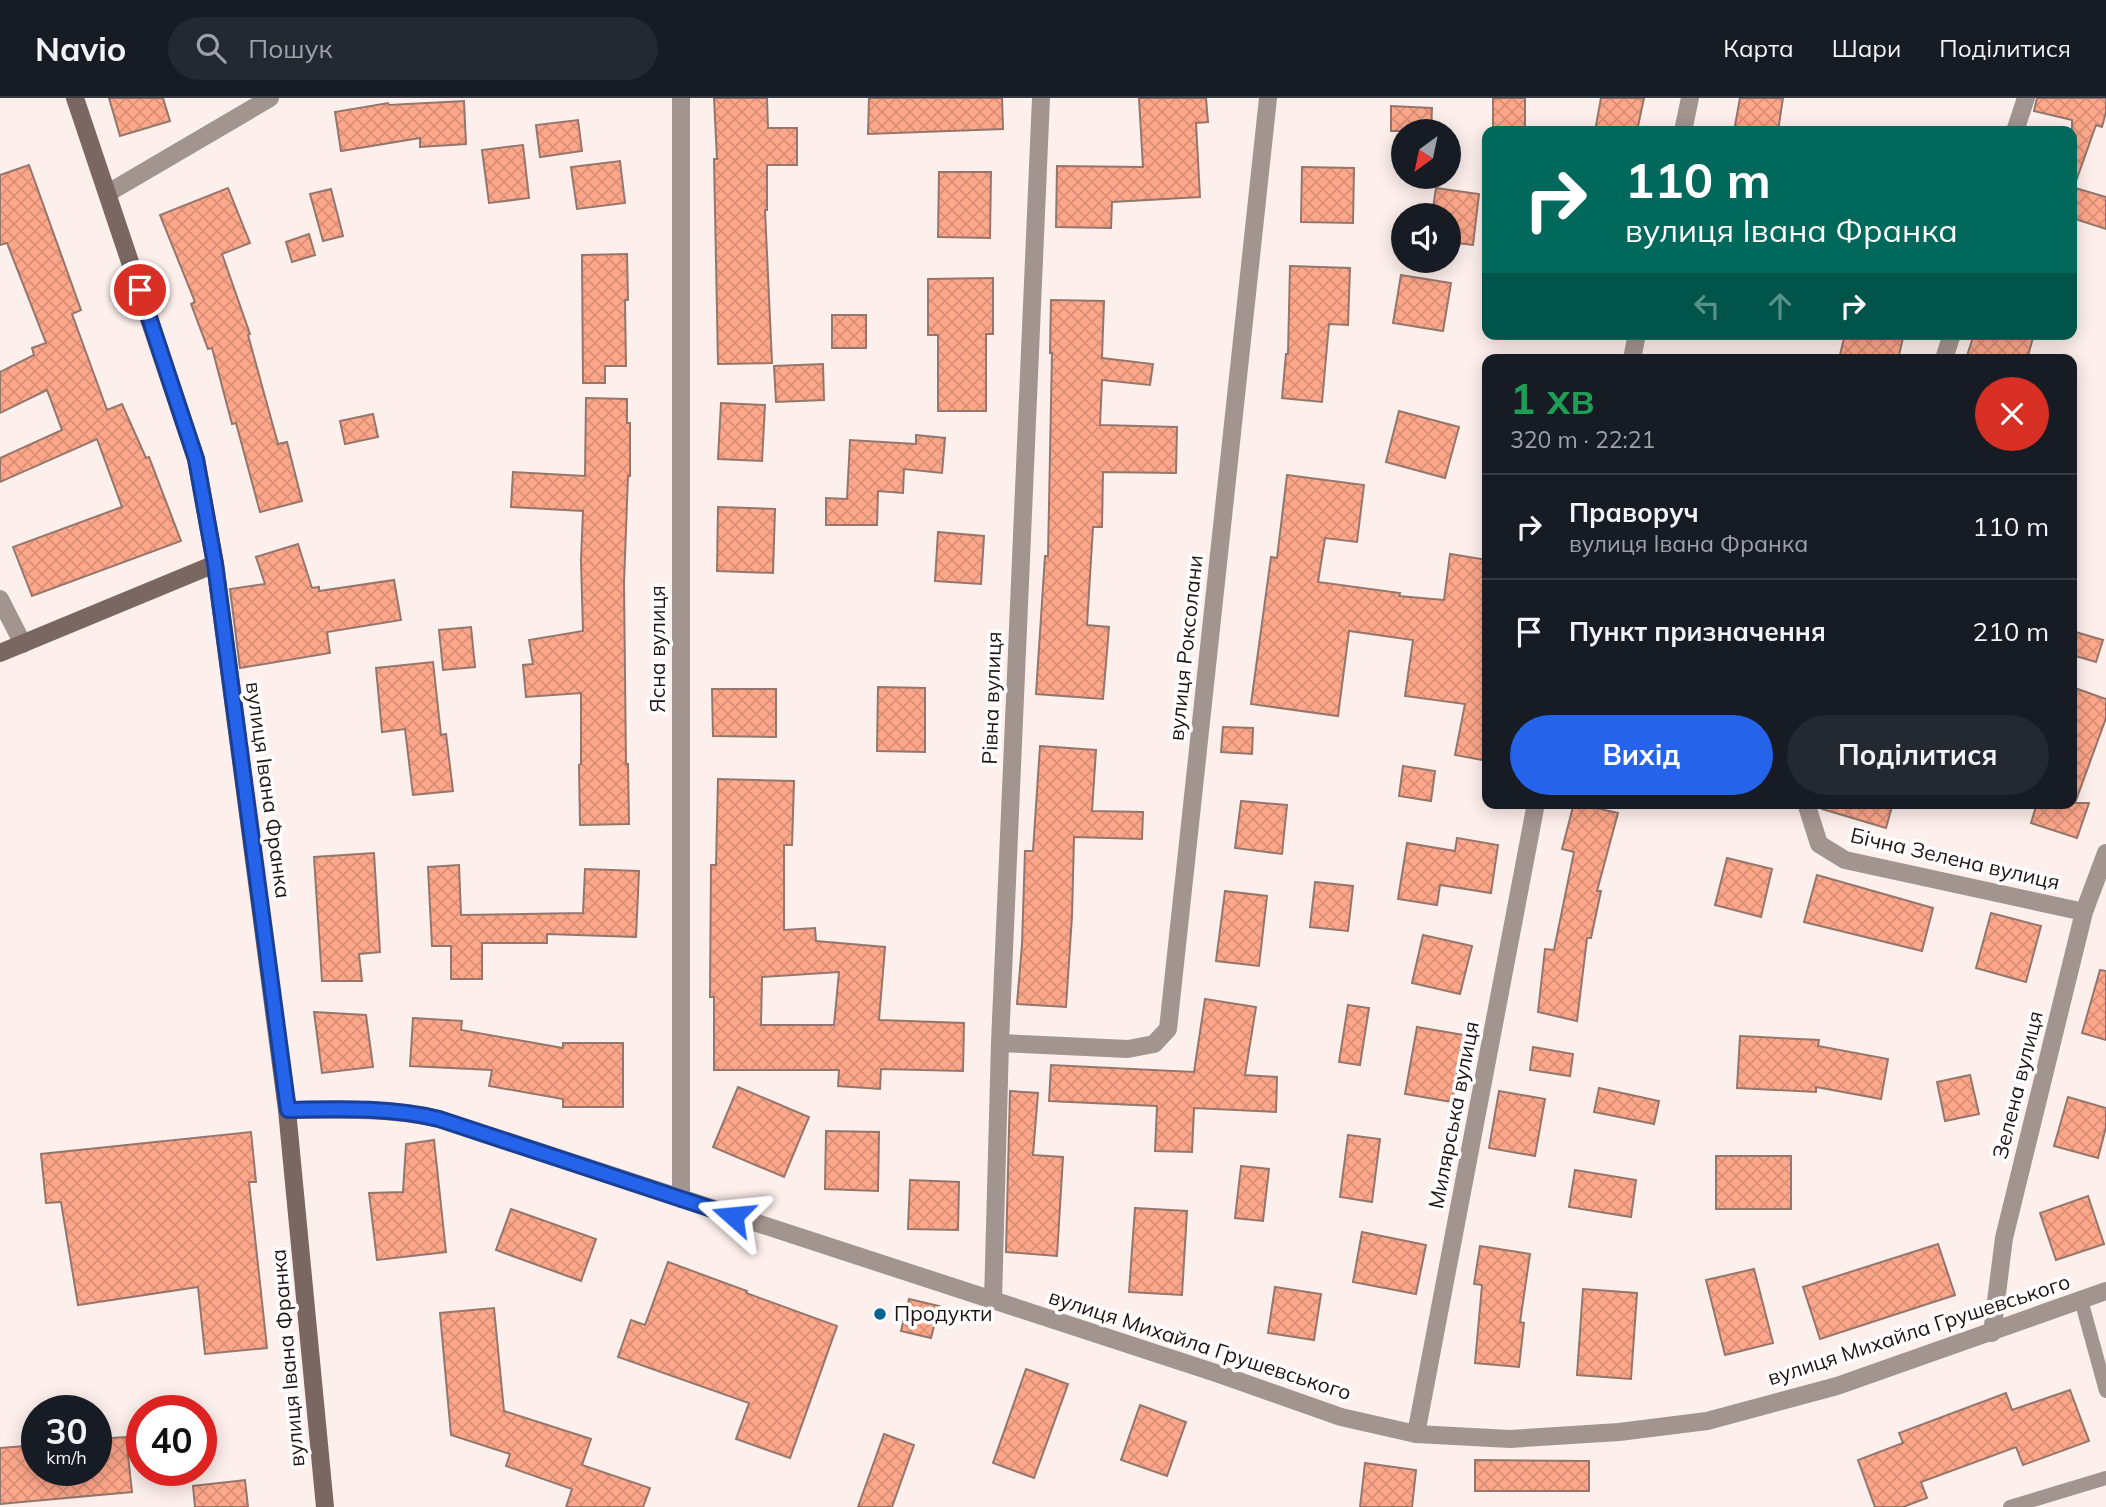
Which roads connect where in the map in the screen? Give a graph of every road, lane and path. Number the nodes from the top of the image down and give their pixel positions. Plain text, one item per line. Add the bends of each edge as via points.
1 (75, 98) edge
2 (270, 98) edge
3 (681, 98) edge
4 (1041, 98) edge
5 (1268, 98) edge
6 (1690, 98) edge
7 (2026, 98) edge
8 (1684, 126) edge
9 (2017, 126) edge
10 (108, 193) junction
11 (215, 564) junction
12 (0, 599) edge
13 (23, 644) junction
14 (0, 653) edge
15 (1535, 809) edge
16 (1808, 809) edge
17 (2106, 853) edge
18 (2084, 912) junction
19 (1000, 1043) junction
20 (288, 1110) junction
21 (681, 1199) junction
22 (2106, 1291) edge
23 (993, 1300) junction
24 (2081, 1300) junction
25 (1992, 1333) junction
26 (2106, 1391) edge
27 (1416, 1434) junction
28 (2106, 1478) edge
29 (325, 1507) edge
30 (2010, 1507) edge

1 - 10 main road, вулиця Івана Франка
2 - 10 street
3 - 21 street, Ясна вулиця
4 - 19 street, Рівна вулиця
5 - 19 street, вулиця Роксолани via 1168,1029 1154,1044 1128,1049
6 - 8 street
7 - 9 street
10 - 11 main road, вулиця Івана Франка via 196,459
11 - 13 main road
11 - 20 main road, вулиця Івана Франка
12 - 13 street
13 - 14 main road
15 - 27 street, Милярська вулиця
16 - 18 street, Бічна Зелена вулиця via 1819,844 1845,860
17 - 18 street, Зелена вулиця
18 - 25 street, Зелена вулиця via 2004,1238
19 - 23 street, Рівна вулиця
20 - 21 street, вулиця Михайла Грушевського via 418,1114
20 - 29 main road, вулиця Івана Франка
21 - 23 street, вулиця Михайла Грушевського
22 - 24 street, вулиця Михайла Грушевського
23 - 27 street, вулиця Михайла Грушевського via 1341,1417
24 - 25 street, вулиця Михайла Грушевського
24 - 26 lane
25 - 27 street, вулиця Михайла Грушевського via 1837,1386 1707,1421 1510,1439
28 - 30 lane

